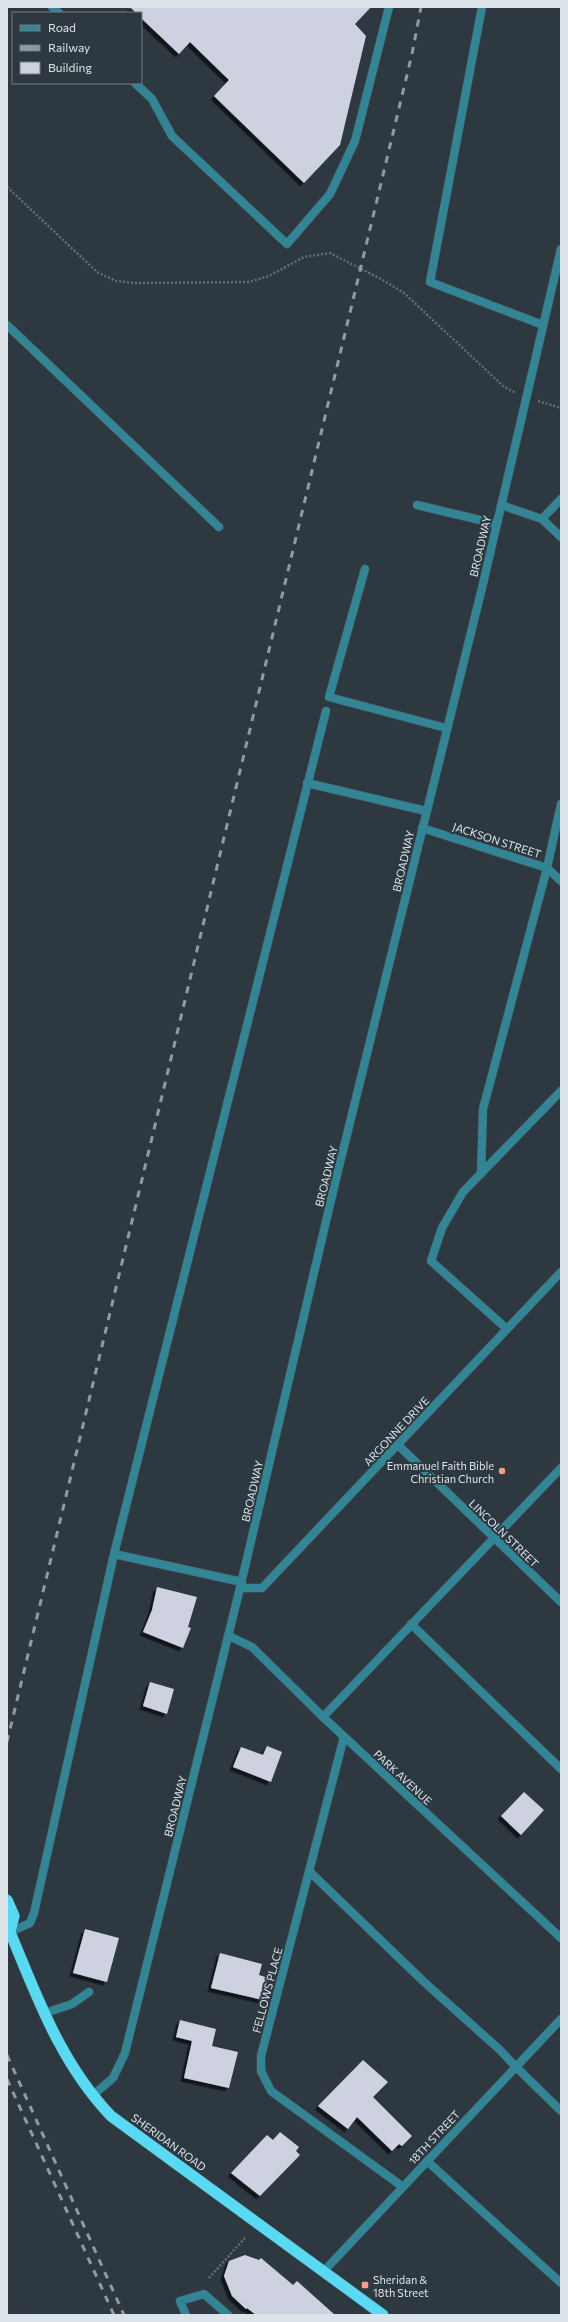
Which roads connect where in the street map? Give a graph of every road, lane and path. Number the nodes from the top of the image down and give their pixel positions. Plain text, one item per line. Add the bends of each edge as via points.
1 (389, 7) edge
2 (482, 7) edge
3 (136, 84) edge
4 (7, 187) edge
5 (561, 249) edge
6 (7, 325) edge
7 (543, 325) junction
8 (515, 392) dead end
9 (540, 401) dead end
10 (561, 408) edge
11 (561, 499) edge
12 (501, 504) junction
13 (417, 505) dead end
14 (542, 519) junction
15 (497, 524) junction
16 (219, 527) dead end
17 (561, 538) edge
18 (365, 569) dead end
19 (326, 711) dead end
20 (446, 728) junction
21 (307, 783) junction
22 (561, 804) edge
23 (426, 811) junction
24 (422, 828) junction
25 (547, 868) junction
26 (561, 881) edge
27 (561, 1091) edge
28 (481, 1174) junction
29 (561, 1272) edge
30 (507, 1329) junction
31 (398, 1445) junction
32 (561, 1468) edge
33 (493, 1538) junction
34 (114, 1554) junction
35 (241, 1585) junction
36 (561, 1602) edge
37 (411, 1624) junction
38 (229, 1636) junction
39 (323, 1717) junction
40 (344, 1737) junction
41 (561, 1769) edge
42 (309, 1871) junction
43 (7, 1900) edge
44 (8, 1931) edge
45 (561, 1938) edge
46 (89, 1992) dead end
47 (45, 2013) junction
48 (561, 2019) edge
49 (516, 2067) junction
50 (92, 2096) junction
51 (561, 2111) edge
52 (427, 2161) junction
53 (402, 2187) junction
54 (245, 2238) dead end
55 (324, 2271) junction
56 (209, 2278) dead end
57 (561, 2283) edge
58 (186, 2315) edge
59 (228, 2315) edge
60 (383, 2315) edge

1 - 3 street via 355,141 330,194 288,244 172,136 152,99
2 - 7 street via 430,282
4 - 8 path via 98,272 116,281 249,282 269,276 304,257 330,253 404,293 503,386
5 - 7 street, BROADWAY
6 - 16 street
7 - 12 street, BROADWAY
9 - 10 path
11 - 14 street
12 - 14 street
12 - 15 street, BROADWAY
13 - 15 street
14 - 17 street
15 - 20 street, BROADWAY
18 - 20 street via 330,697
19 - 21 street
20 - 23 street, BROADWAY
21 - 23 street
21 - 34 street
22 - 25 street
23 - 24 street, BROADWAY
24 - 25 street, JACKSON STREET
24 - 35 street, BROADWAY
25 - 26 street, JACKSON STREET
25 - 28 street via 483,1109
27 - 28 street
28 - 30 street via 463,1192 442,1228 431,1261
29 - 30 street, ARGONNE DRIVE
30 - 31 street, ARGONNE DRIVE
31 - 33 street, LINCOLN STREET
31 - 35 street, ARGONNE DRIVE via 262,1588
32 - 33 street
33 - 36 street, LINCOLN STREET
33 - 37 street
34 - 35 street, ARGONNE DRIVE
34 - 44 street via 34,1912 30,1923
35 - 38 street, BROADWAY
37 - 39 street
37 - 41 street
38 - 39 street, PARK AVENUE via 252,1647
38 - 50 street, BROADWAY via 126,2053 113,2078
39 - 40 street, PARK AVENUE
40 - 42 street, FELLOWS PLACE
40 - 45 street, PARK AVENUE
42 - 49 street
42 - 53 street, FELLOWS PLACE via 261,2056 261,2071 271,2091
43 - 44 highway via 14,1916
44 - 47 highway, SHERIDAN ROAD
46 - 47 street via 72,2004
47 - 50 highway, SHERIDAN ROAD via 67,2059
48 - 49 street, 18TH STREET
49 - 51 street
49 - 52 street, 18TH STREET
50 - 55 highway, SHERIDAN ROAD via 132,2133
52 - 53 street, 18TH STREET
52 - 57 street
53 - 55 street, 18TH STREET
54 - 56 path
55 - 60 highway, SHERIDAN ROAD
58 - 59 street via 180,2301 204,2294

